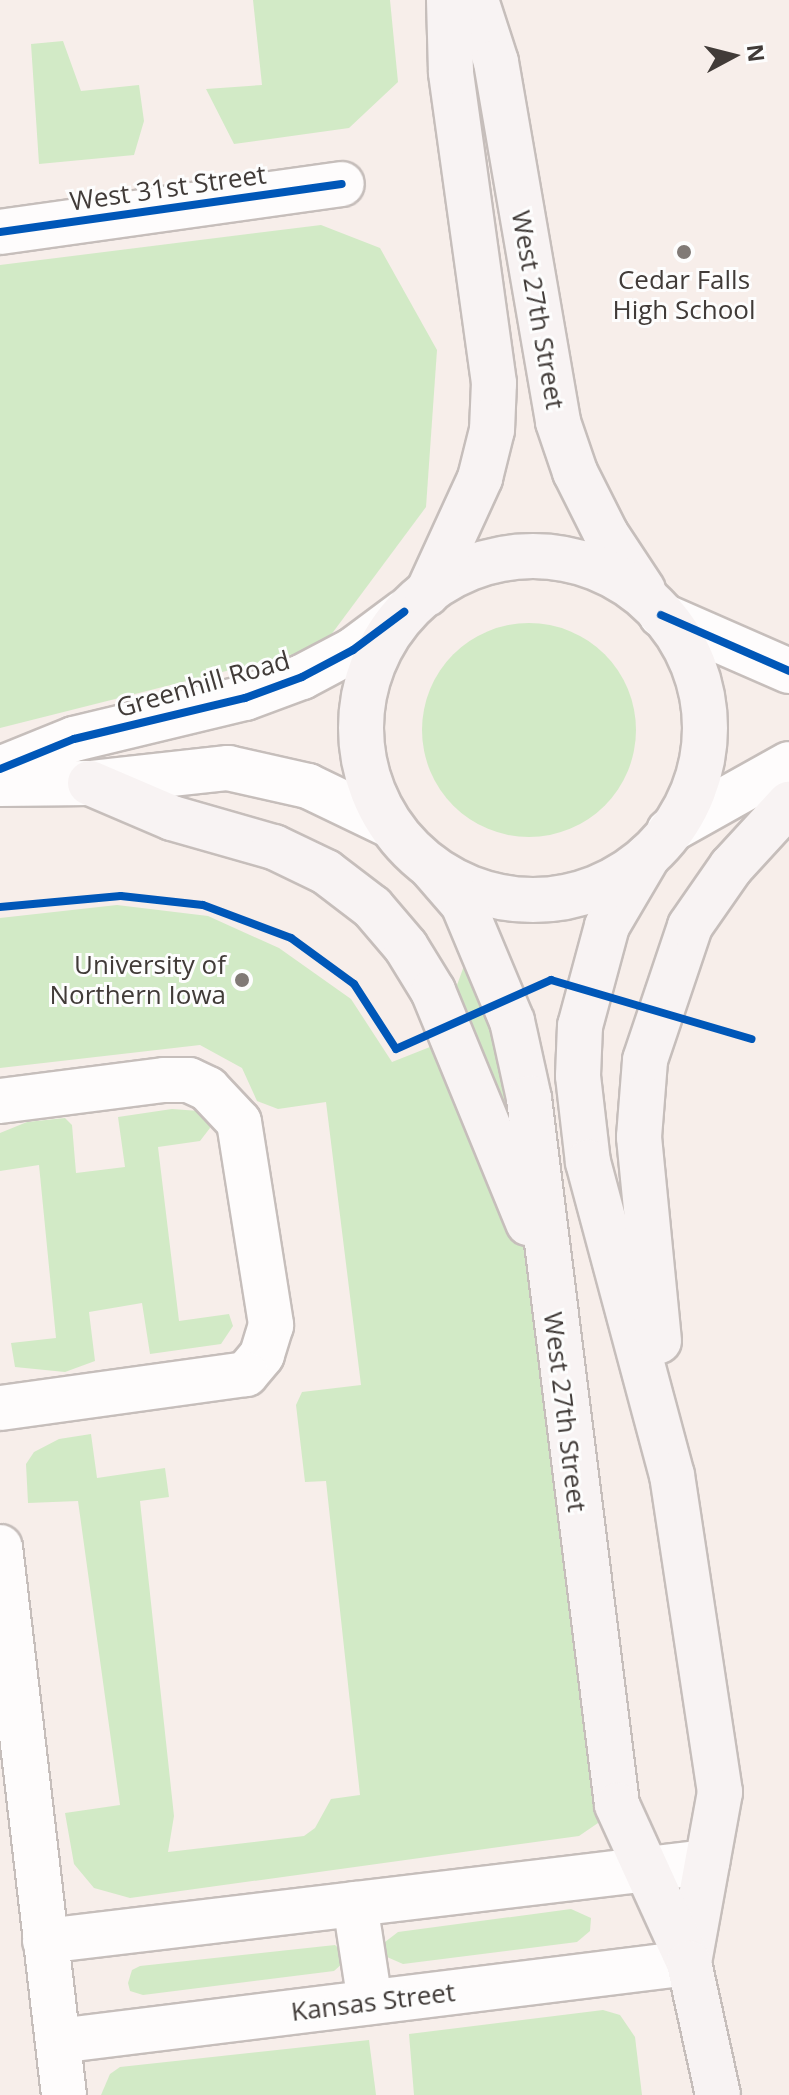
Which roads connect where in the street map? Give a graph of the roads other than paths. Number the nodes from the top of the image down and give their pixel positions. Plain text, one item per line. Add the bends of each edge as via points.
1 (449, 0) edge
2 (476, 0) edge
3 (342, 184) dead end
4 (0, 232) edge
5 (416, 603) junction
6 (656, 609) junction
7 (789, 671) edge
8 (789, 764) edge
9 (0, 769) edge
10 (90, 783) junction
11 (0, 784) edge
12 (789, 804) edge
13 (389, 825) junction
14 (658, 844) junction
15 (431, 867) junction
16 (0, 1101) edge
17 (549, 1277) junction
18 (0, 1408) edge
19 (672, 1475) junction
20 (0, 1547) edge
21 (707, 1862) junction
22 (646, 1870) junction
23 (355, 1904) junction
24 (45, 1941) junction
25 (689, 1963) junction
26 (370, 2002) junction
27 (58, 2041) junction
28 (64, 2095) edge
29 (718, 2095) edge

1 - 5 main road, West 27th Street via 451,72 489,332 492,430 480,478
2 - 6 main road, West 27th Street via 496,62 558,422 575,472 606,534
3 - 4 street, West 31st Street
5 - 6 main road via 447,578 498,558 553,556 606,571
5 - 9 street, Greenhill Road via 353,650 302,677 245,698 74,739
5 - 13 main road, West 27th Street via 374,658 361,711 365,771
6 - 7 street
6 - 14 main road, West 27th Street via 685,646 703,698 703,753 685,810
8 - 14 street
10 - 11 street
10 - 13 street via 228,768 308,786
10 - 17 main road via 172,818 274,847 326,872 372,907 406,947 433,991
12 - 19 main road via 731,867 690,926 645,1060 639,1137
13 - 15 main road
14 - 15 main road via 599,888 542,902 482,894
14 - 19 main road, West 27th Street via 607,926 580,1026 578,1076 588,1162
15 - 17 main road, West 27th Street via 463,904 512,1021 529,1098
16 - 18 street via 164,1080 189,1080 208,1089 239,1122 271,1325 262,1355 246,1374
17 - 22 main road, West 27th Street via 617,1805
19 - 21 main road, West 27th Street via 720,1792
20 - 24 street
21 - 22 street
21 - 25 main road, West 27th Street
22 - 23 street
22 - 25 main road, West 27th Street
23 - 24 street
23 - 26 street
24 - 27 street
25 - 26 street, Kansas Street
25 - 29 main road, West 27th Street
26 - 27 street, Kansas Street
27 - 28 street

